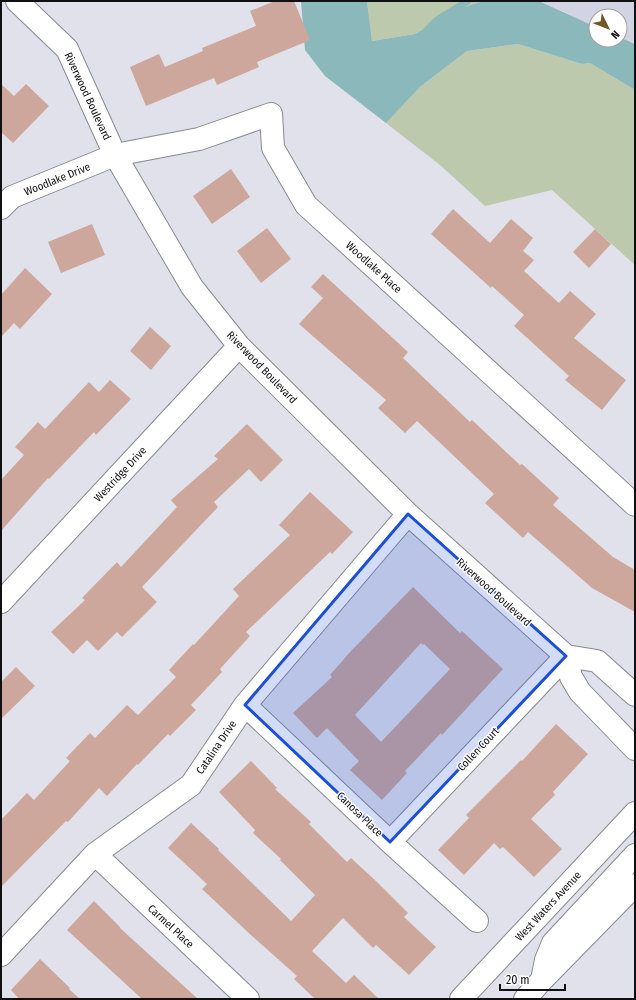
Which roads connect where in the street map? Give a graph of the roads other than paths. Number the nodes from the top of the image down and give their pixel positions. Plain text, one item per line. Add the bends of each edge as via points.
1 (18, 1) edge
2 (115, 155) junction
3 (1, 208) edge
4 (239, 346) junction
5 (635, 505) edge
6 (408, 514) junction
7 (1, 602) edge
8 (566, 656) junction
9 (635, 695) edge
10 (245, 705) junction
11 (635, 749) edge
12 (635, 813) edge
13 (390, 842) junction
14 (95, 854) junction
15 (635, 854) edge
16 (635, 885) edge
17 (476, 921) dead end
18 (1, 955) edge
19 (542, 980) junction
20 (248, 999) edge
21 (461, 999) edge
22 (525, 999) edge

1 - 2 street, Riverwood Boulevard via 67,49
2 - 3 street, Woodlake Drive via 12,197
2 - 4 street, Riverwood Boulevard via 192,287
2 - 5 street, Woodlake Place via 199,139 271,114 273,148 306,205
4 - 6 street, Riverwood Boulevard
4 - 7 street, Westridge Drive
6 - 8 street, Riverwood Boulevard
6 - 10 street, Catalina Drive
8 - 9 street via 597,661
8 - 11 street via 571,677 580,692
8 - 13 street, Collen Court
10 - 13 street, Canosa Place
10 - 14 street, Catalina Drive via 191,785
12 - 21 street, West Waters Avenue
13 - 17 street, Canosa Place
14 - 18 street, Catalina Drive
14 - 20 street, Carmel Place
15 - 19 street via 553,943
16 - 19 street
19 - 22 street

